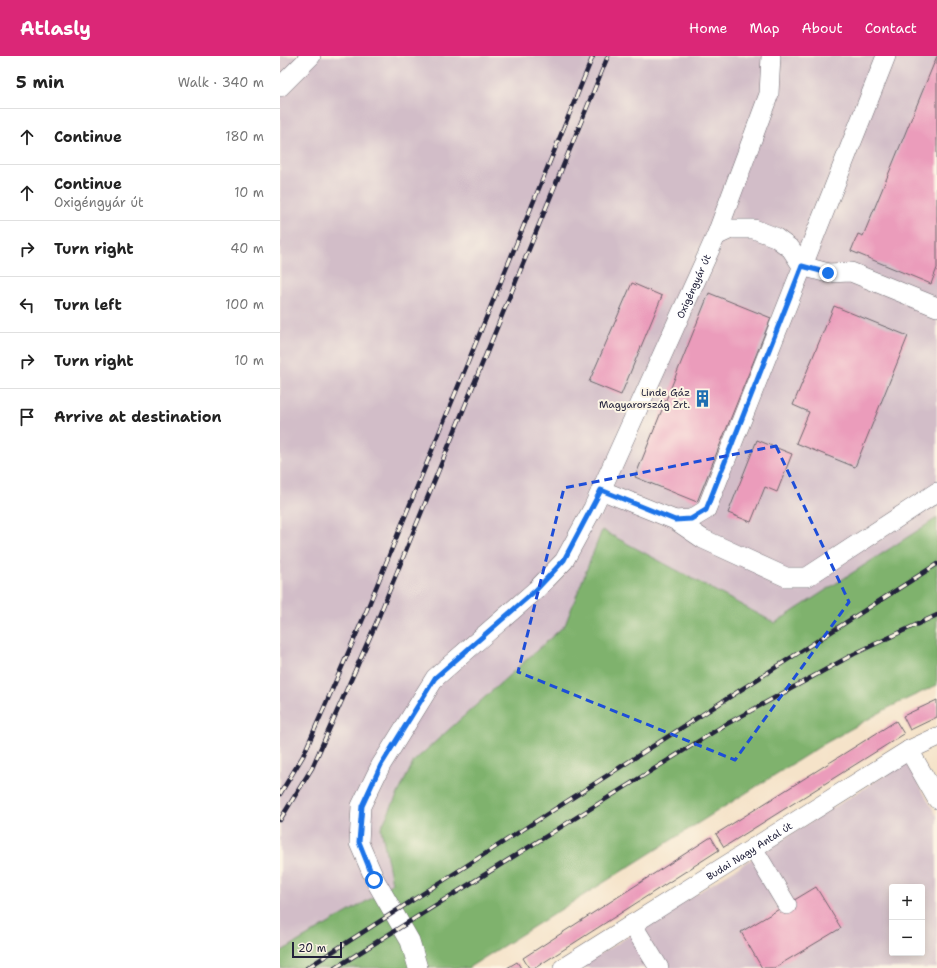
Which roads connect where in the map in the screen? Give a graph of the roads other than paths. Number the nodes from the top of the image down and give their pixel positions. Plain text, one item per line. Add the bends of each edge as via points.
1 (311, 56) edge
2 (771, 56) edge
3 (886, 56) edge
4 (280, 87) edge
5 (716, 236) junction
6 (802, 266) junction
7 (937, 307) edge
8 (601, 490) junction
9 (937, 492) edge
10 (675, 520) junction
11 (937, 737) edge
12 (909, 750) junction
13 (937, 799) edge
14 (753, 848) junction
15 (787, 905) dead end
16 (632, 924) junction
17 (418, 968) edge
18 (563, 968) edge
19 (659, 968) edge

1 - 4 street
2 - 5 street, Oxigéngyár út via 769,94
3 - 6 street
5 - 6 street via 731,229 754,229 775,237 791,249
5 - 8 street, Oxigéngyár út
6 - 7 street via 828,273 851,272
6 - 10 street via 706,510 691,519
8 - 10 street
8 - 17 street, Oxigéngyár út via 564,560 536,590 435,678 381,765 362,806 359,842 374,880 410,940
9 - 10 street via 807,577 786,577 703,539
11 - 12 street, Budai Nagy Antal út
12 - 13 street
12 - 14 street, Budai Nagy Antal út
14 - 15 street
14 - 16 street, Budai Nagy Antal út
16 - 18 street, Budai Nagy Antal út
16 - 19 street

